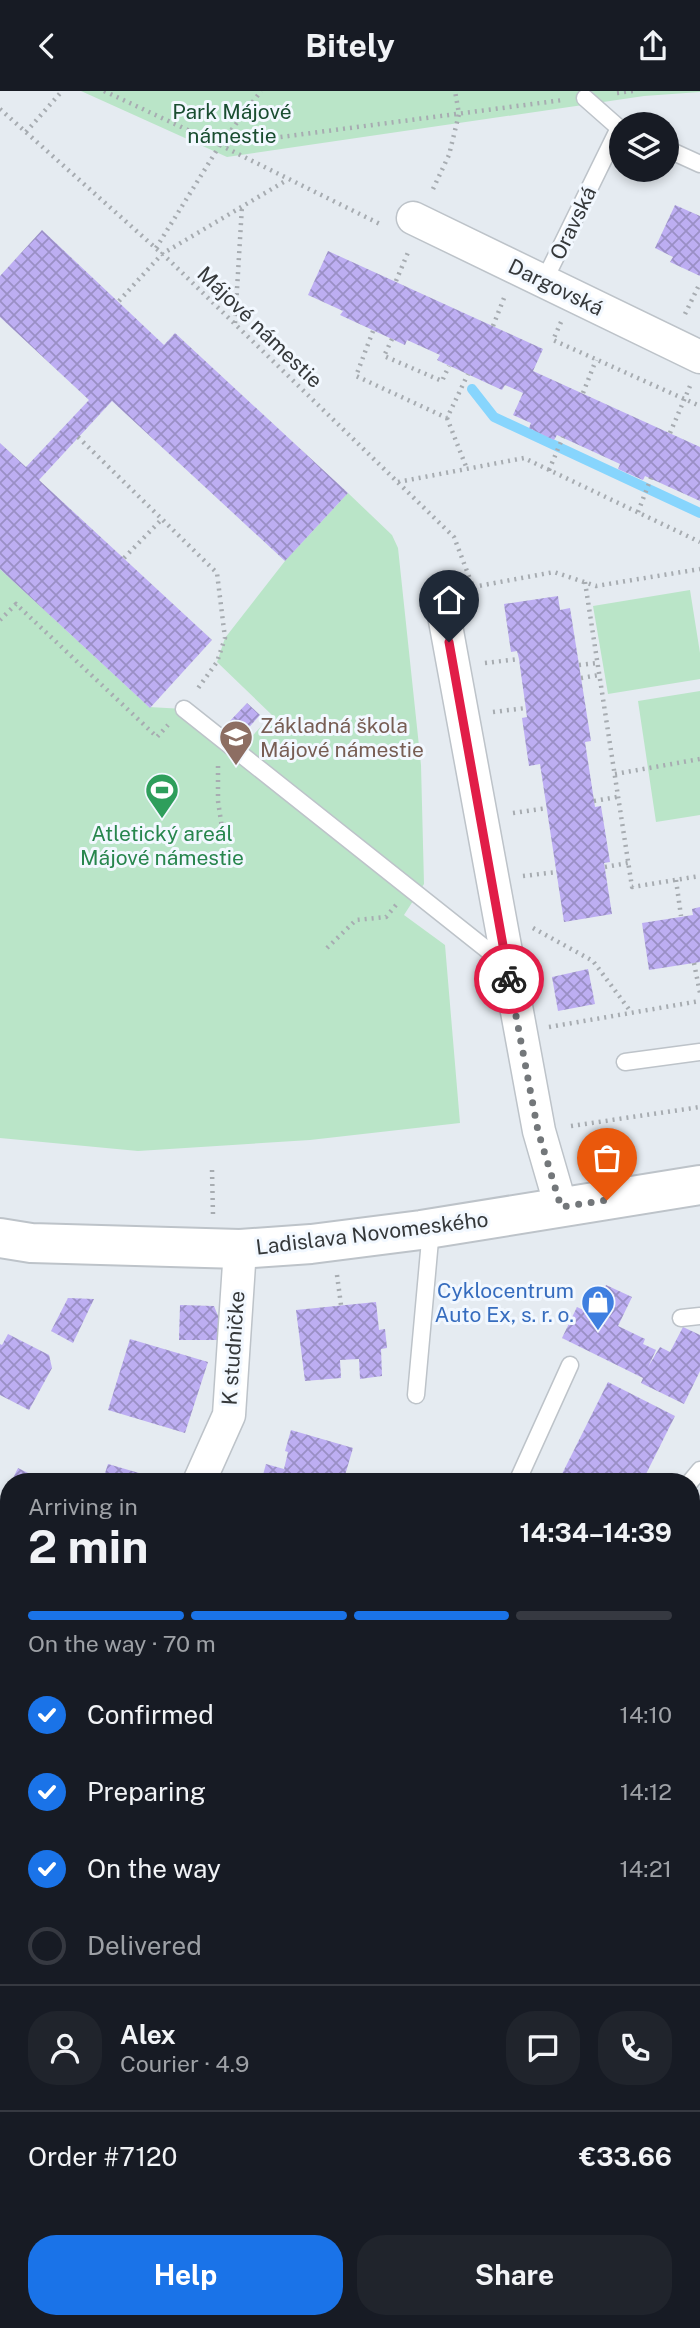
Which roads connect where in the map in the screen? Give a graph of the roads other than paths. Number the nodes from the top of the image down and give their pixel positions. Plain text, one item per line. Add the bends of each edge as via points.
1 (584, 97) road end
2 (609, 119) edge
3 (609, 151) edge
4 (679, 154) edge
5 (700, 164) edge
6 (413, 229) road end
7 (544, 281) junction
8 (700, 357) edge
9 (444, 615) dead end
10 (184, 709) road end
11 (507, 965) junction
12 (700, 1052) edge
13 (625, 1062) dead end
14 (700, 1185) edge
15 (561, 1207) junction
16 (431, 1229) junction
17 (0, 1238) edge
18 (240, 1249) junction
19 (700, 1316) edge
20 (681, 1318) dead end
21 (570, 1365) dead end
22 (416, 1395) dead end
23 (203, 1473) edge
24 (521, 1473) edge

1 - 2 lane
3 - 7 lane, Oravská
4 - 5 lane
6 - 7 street, Dargovská
7 - 8 street, Dargovská
9 - 11 street
10 - 11 lane
11 - 15 street via 538,1131
12 - 13 lane
14 - 15 street, Ladislava Novomeského
15 - 16 street, Ladislava Novomeského
16 - 18 street, Ladislava Novomeského
16 - 22 lane
17 - 18 street, Ladislava Novomeského via 31,1243
18 - 23 street, K studničke via 229,1415
19 - 20 lane
21 - 24 lane

